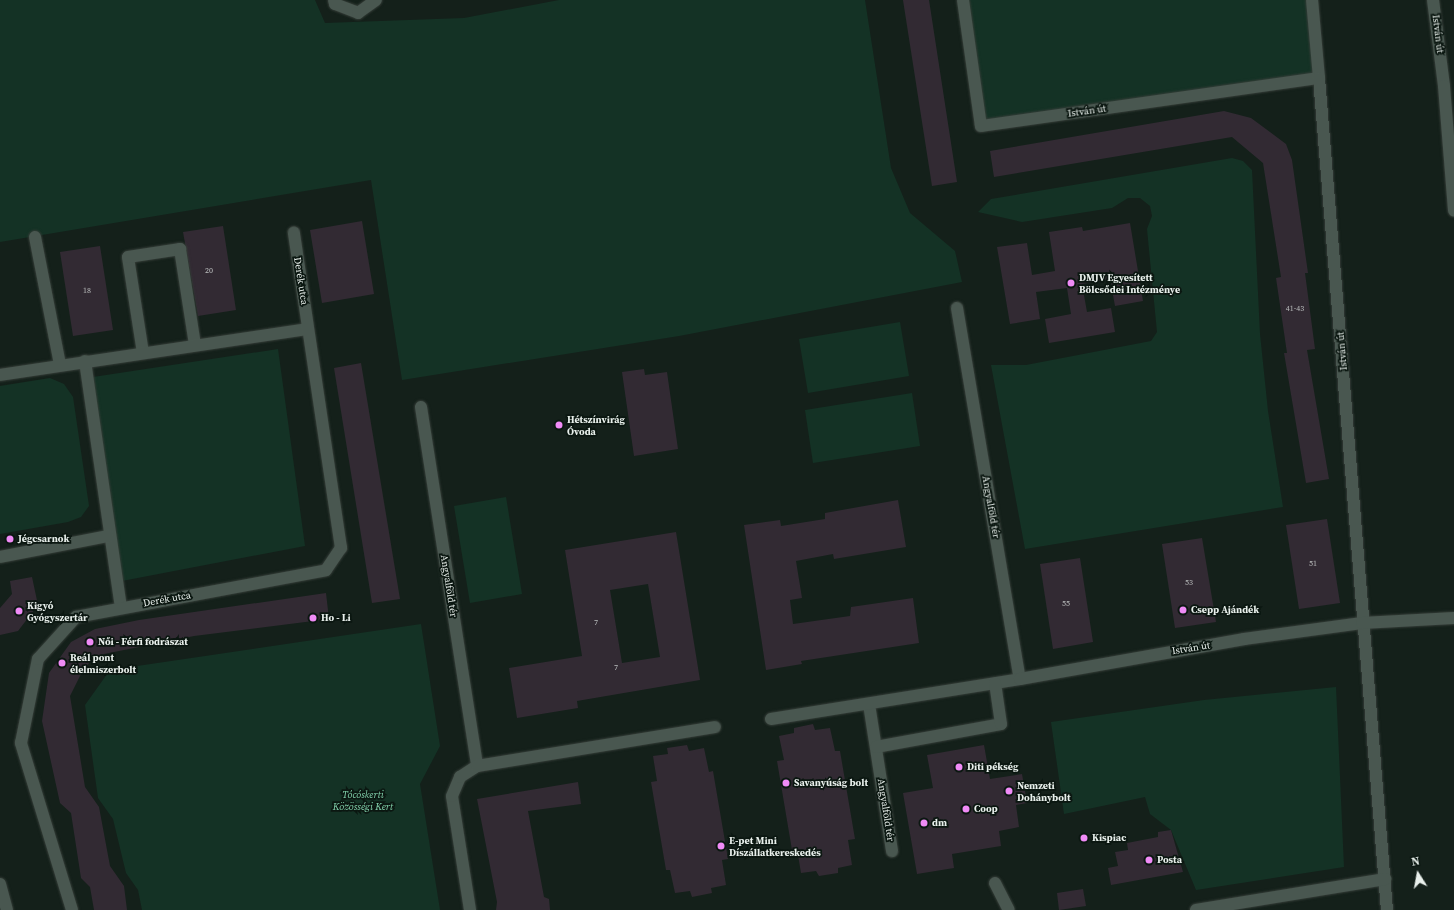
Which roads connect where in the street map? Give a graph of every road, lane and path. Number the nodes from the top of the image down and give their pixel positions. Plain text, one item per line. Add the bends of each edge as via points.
1 (334, 0) edge
2 (376, 0) edge
3 (963, 0) edge
4 (1312, 0) edge
5 (1435, 0) edge
6 (1319, 78) junction
7 (1454, 211) edge
8 (294, 232) dead end
9 (35, 237) dead end
10 (958, 308) dead end
11 (308, 329) junction
12 (195, 345) junction
13 (143, 353) junction
14 (85, 361) junction
15 (60, 364) junction
16 (0, 375) edge
17 (421, 407) dead end
18 (108, 536) junction
19 (0, 557) edge
20 (121, 607) junction
21 (1454, 618) edge
22 (1362, 623) junction
23 (1020, 679) junction
24 (995, 683) junction
25 (869, 704) junction
26 (771, 719) dead end
27 (715, 727) dead end
28 (876, 746) junction
29 (477, 766) junction
30 (892, 850) dead end
31 (1385, 879) junction
32 (995, 883) dead end
33 (0, 884) edge
34 (7, 910) edge
35 (72, 910) edge
36 (470, 910) edge
37 (1009, 910) edge
38 (1196, 910) edge
39 (1387, 910) edge

1 - 2 street via 335,4 358,13
3 - 6 street, István út via 981,126
4 - 6 street, István út
5 - 7 street, István út
6 - 22 street, István út
8 - 11 street, Derék utca
9 - 15 street
10 - 23 street, Angyalföld tér
11 - 12 street
11 - 20 street, Derék utca via 341,548 326,570
12 - 13 street
12 - 13 street via 180,249 128,257
13 - 14 street
14 - 15 street
14 - 18 street
15 - 16 street
17 - 29 street, Angyalföld tér
18 - 19 street
18 - 20 street
20 - 35 street, Derék utca via 76,617 38,659 21,743
21 - 22 street, István út
22 - 23 street, István út via 1161,652
22 - 31 street, István út
23 - 24 street
24 - 25 street
24 - 28 street via 1001,724
25 - 26 street
25 - 28 street, Angyalföld tér
27 - 29 street
28 - 30 street, Angyalföld tér
29 - 36 street via 460,777 452,796
31 - 38 street
31 - 39 street, István út
32 - 37 street
33 - 34 street

